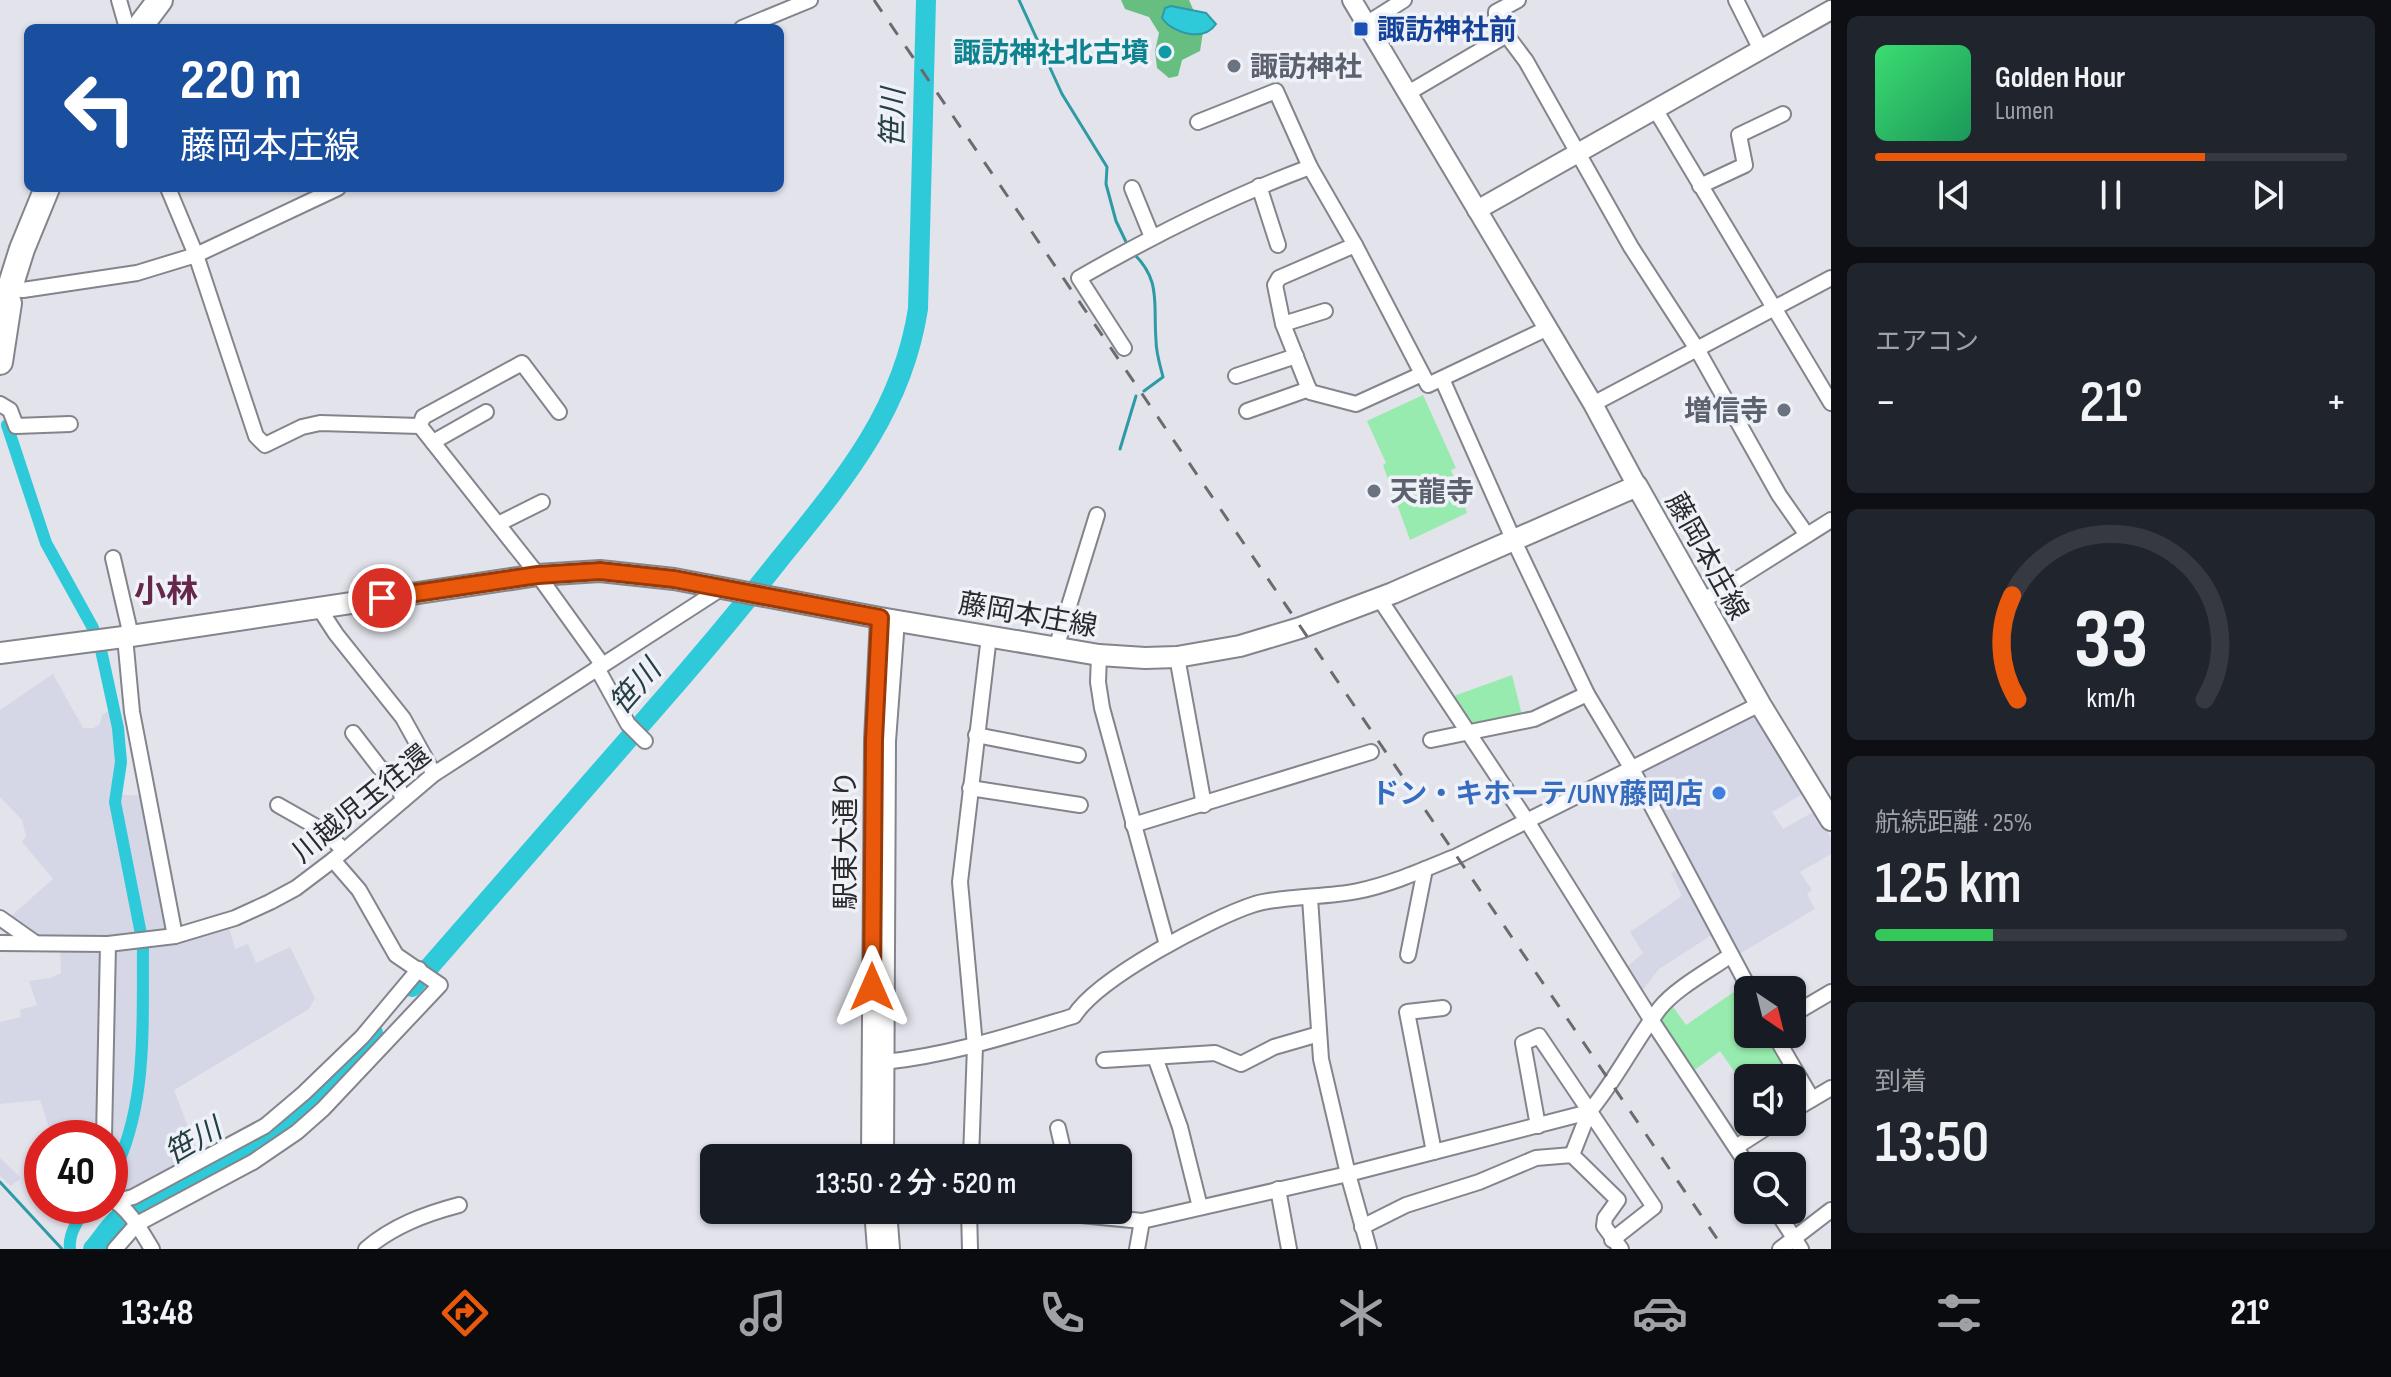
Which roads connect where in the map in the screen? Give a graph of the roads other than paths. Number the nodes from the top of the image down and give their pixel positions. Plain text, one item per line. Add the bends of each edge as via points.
1 (119, 0) edge
2 (160, 0) edge
3 (810, 0) edge
4 (1352, 0) edge
5 (1404, 0) edge
6 (1518, 0) edge
7 (1736, 0) edge
8 (1831, 10) edge
9 (126, 24) edge
10 (142, 24) edge
11 (752, 24) edge
12 (1366, 24) junction
13 (1505, 36) junction
14 (1761, 50) junction
15 (1408, 93) junction
16 (1655, 109) junction
17 (1783, 114) dead end
18 (1198, 122) dead end
19 (1579, 152) junction
20 (1310, 167) junction
21 (1259, 186) junction
22 (1700, 186) junction
23 (1132, 188) dead end
24 (45, 192) edge
25 (170, 192) edge
26 (330, 192) edge
27 (1477, 210) junction
28 (1152, 237) junction
29 (1278, 245) dead end
30 (1355, 245) junction
31 (196, 255) junction
32 (1831, 278) edge
33 (5, 289) edge
34 (1773, 309) junction
35 (1325, 311) dead end
36 (0, 319) edge
37 (1283, 324) junction
38 (1548, 328) junction
39 (1124, 348) dead end
40 (1697, 349) junction
41 (1296, 356) junction
42 (0, 362) edge
43 (1422, 374) junction
44 (1236, 376) dead end
45 (1442, 379) junction
46 (1309, 389) junction
47 (1831, 403) edge
48 (0, 404) edge
49 (1593, 404) junction
50 (1247, 411) dead end
51 (486, 412) dead end
52 (559, 412) dead end
53 (70, 424) dead end
54 (420, 426) junction
55 (433, 442) junction
56 (1637, 486) junction
57 (542, 502) dead end
58 (1097, 515) dead end
59 (1831, 520) edge
60 (498, 524) junction
61 (1807, 535) junction
62 (1514, 541) junction
63 (113, 558) dead end
64 (538, 575) junction
65 (740, 592) junction
66 (1379, 598) junction
67 (1701, 602) junction
68 (319, 608) junction
69 (888, 619) junction
70 (989, 636) junction
71 (128, 637) junction
72 (1056, 648) junction
73 (0, 653) edge
74 (1099, 655) junction
75 (1177, 657) junction
76 (600, 666) junction
77 (1587, 694) junction
78 (1760, 704) junction
79 (1468, 732) junction
80 (353, 733) dead end
81 (976, 735) junction
82 (1431, 740) dead end
83 (645, 741) dead end
84 (1371, 752) dead end
85 (1078, 755) dead end
86 (1632, 769) junction
87 (434, 774) junction
88 (970, 788) junction
89 (403, 800) junction
90 (278, 805) dead end
91 (1080, 805) dead end
92 (1204, 805) junction
93 (1831, 820) edge
94 (1527, 821) junction
95 (1133, 825) junction
96 (338, 855) junction
97 (1425, 869) junction
98 (1310, 898) junction
99 (0, 918) edge
100 (175, 936) junction
101 (0, 943) edge
102 (34, 943) junction
103 (108, 944) junction
104 (1167, 945) junction
105 (1408, 955) dead end
106 (1731, 955) junction
107 (419, 969) junction
108 (1742, 976) edge
109 (1831, 992) edge
110 (1806, 1007) edge
111 (1443, 1008) dead end
112 (1652, 1021) junction
113 (1319, 1034) junction
114 (975, 1046) junction
115 (1782, 1048) edge
116 (1155, 1057) junction
117 (1104, 1060) dead end
118 (884, 1062) junction
119 (1831, 1088) edge
120 (1812, 1099) junction
121 (1806, 1103) edge
122 (1589, 1112) junction
123 (104, 1120) edge
124 (1538, 1126) junction
125 (1058, 1128) dead end
126 (1753, 1136) edge
127 (871, 1144) edge
128 (884, 1144) edge
129 (972, 1144) edge
130 (1062, 1144) edge
131 (1736, 1147) junction
132 (1434, 1152) junction
133 (1739, 1152) edge
134 (1572, 1155) junction
135 (1348, 1174) junction
136 (1278, 1189) junction
137 (128, 1198) edge
138 (459, 1205) dead end
139 (1200, 1207) junction
140 (1831, 1210) edge
141 (128, 1215) edge
142 (1132, 1220) edge
143 (1142, 1221) junction
144 (137, 1224) junction
145 (875, 1224) edge
146 (888, 1224) edge
147 (969, 1224) edge
148 (1785, 1224) edge
149 (1362, 1227) junction
150 (1616, 1244) edge
151 (1797, 1244) edge
152 (115, 1249) edge
153 (152, 1249) edge
154 (366, 1249) edge
155 (877, 1249) edge
156 (890, 1249) edge
157 (970, 1249) edge
158 (1137, 1249) edge
159 (1289, 1249) edge
160 (1369, 1249) edge
161 (1780, 1249) edge

1 - 9 street
2 - 10 highway
3 - 11 street
4 - 12 street
5 - 12 street
6 - 13 street via 1496,12
7 - 14 street
8 - 14 street
12 - 15 street
13 - 15 street
13 - 19 street via 1526,61
14 - 16 street
15 - 27 street
16 - 19 street
16 - 22 street
17 - 22 street via 1739,135 1745,165
18 - 20 street via 1276,91
19 - 27 street
19 - 40 street via 1631,247
20 - 21 street
20 - 30 street
21 - 28 street
21 - 29 street
22 - 34 street
23 - 28 street
24 - 33 highway
25 - 31 street
26 - 31 street
27 - 38 street
28 - 39 street via 1079,278
30 - 37 street via 1279,278 1275,296
30 - 43 street
31 - 33 street via 137,273
31 - 54 street via 256,436 265,445 320,423
32 - 34 street
33 - 36 highway
33 - 42 highway
34 - 40 street
34 - 47 street
35 - 37 street
37 - 41 street
38 - 45 street
38 - 49 street
40 - 49 street
40 - 61 street
41 - 44 street
41 - 46 street
43 - 45 street via 1428,385
43 - 46 street via 1356,404
45 - 62 street
46 - 50 street
48 - 53 street via 10,410 16,426
49 - 56 street
51 - 55 street
52 - 54 street via 522,363 423,417
54 - 55 street
55 - 60 street
56 - 62 main road, 藤岡本庄線
56 - 67 main road, 藤岡本庄線
57 - 60 street
58 - 72 street
59 - 61 street
60 - 64 street
61 - 67 street
62 - 66 main road, 藤岡本庄線
62 - 77 street
63 - 71 street
64 - 65 main road, 藤岡本庄線 via 623,573
64 - 68 main road, 藤岡本庄線
64 - 76 street
65 - 69 main road, 藤岡本庄線
65 - 76 street, 川越児玉往還
66 - 75 main road, 藤岡本庄線 via 1262,640
66 - 79 street
67 - 78 main road, 藤岡本庄線
68 - 71 main road, 藤岡本庄線
68 - 87 street via 403,718
69 - 70 main road, 藤岡本庄線
69 - 118 street, 駅東大通り
69 - 127 street, 駅東大通り via 874,740
70 - 72 main road, 藤岡本庄線
70 - 81 street
71 - 73 main road, 藤岡本庄線
71 - 100 street via 132,712
72 - 74 main road, 藤岡本庄線
74 - 75 main road, 藤岡本庄線
74 - 95 street via 1102,708
75 - 92 street
76 - 83 street via 628,724
76 - 87 street, 川越児玉往還
77 - 79 street via 1534,719
77 - 86 street
78 - 86 street
78 - 93 main road, 藤岡本庄線
79 - 82 street
79 - 94 street
80 - 89 street via 397,783
81 - 85 street
81 - 88 street
84 - 92 street
86 - 94 street
86 - 106 street
87 - 89 street, 川越児玉往還
88 - 91 street
88 - 114 street via 960,882
89 - 96 street, 川越児玉往還
90 - 96 street via 322,830
92 - 95 street
94 - 97 street
94 - 112 street
95 - 104 street
96 - 100 street, 川越児玉往還 via 270,902
96 - 107 street via 396,955
97 - 98 street via 1359,891
97 - 105 street
98 - 104 street via 1256,904
98 - 113 street
99 - 102 street
100 - 103 street, 川越児玉往還
101 - 102 street, 川越児玉往還
102 - 103 street, 川越児玉往還
103 - 123 street
104 - 114 street via 1098,990 1074,1016
106 - 108 street
106 - 112 street via 1662,1006
107 - 137 street via 362,1037 265,1126
107 - 144 street via 440,985 323,1109 253,1162
109 - 110 street
111 - 132 street via 1407,1012
112 - 122 street
112 - 131 street
113 - 116 street via 1274,1047 1241,1064 1215,1053
113 - 135 street
114 - 118 street
114 - 129 street
115 - 120 street
116 - 117 street
116 - 139 street
118 - 128 street, 駅東大通り
119 - 120 street
120 - 121 street
122 - 124 street
122 - 124 street via 1539,1036 1523,1043
122 - 134 street
122 - 150 street via 1654,1207
124 - 132 street
125 - 130 street
126 - 131 street
131 - 133 street
132 - 135 street
134 - 149 street via 1536,1158 1406,1205
134 - 150 street via 1618,1200 1604,1226
135 - 136 street
135 - 149 street
136 - 139 street
136 - 159 street
138 - 154 street via 419,1216
139 - 143 street
140 - 151 street
141 - 144 street
142 - 143 street
143 - 158 street
144 - 152 street
144 - 153 street
145 - 155 street
146 - 156 street
147 - 157 street
148 - 151 street
149 - 160 street
151 - 161 street

